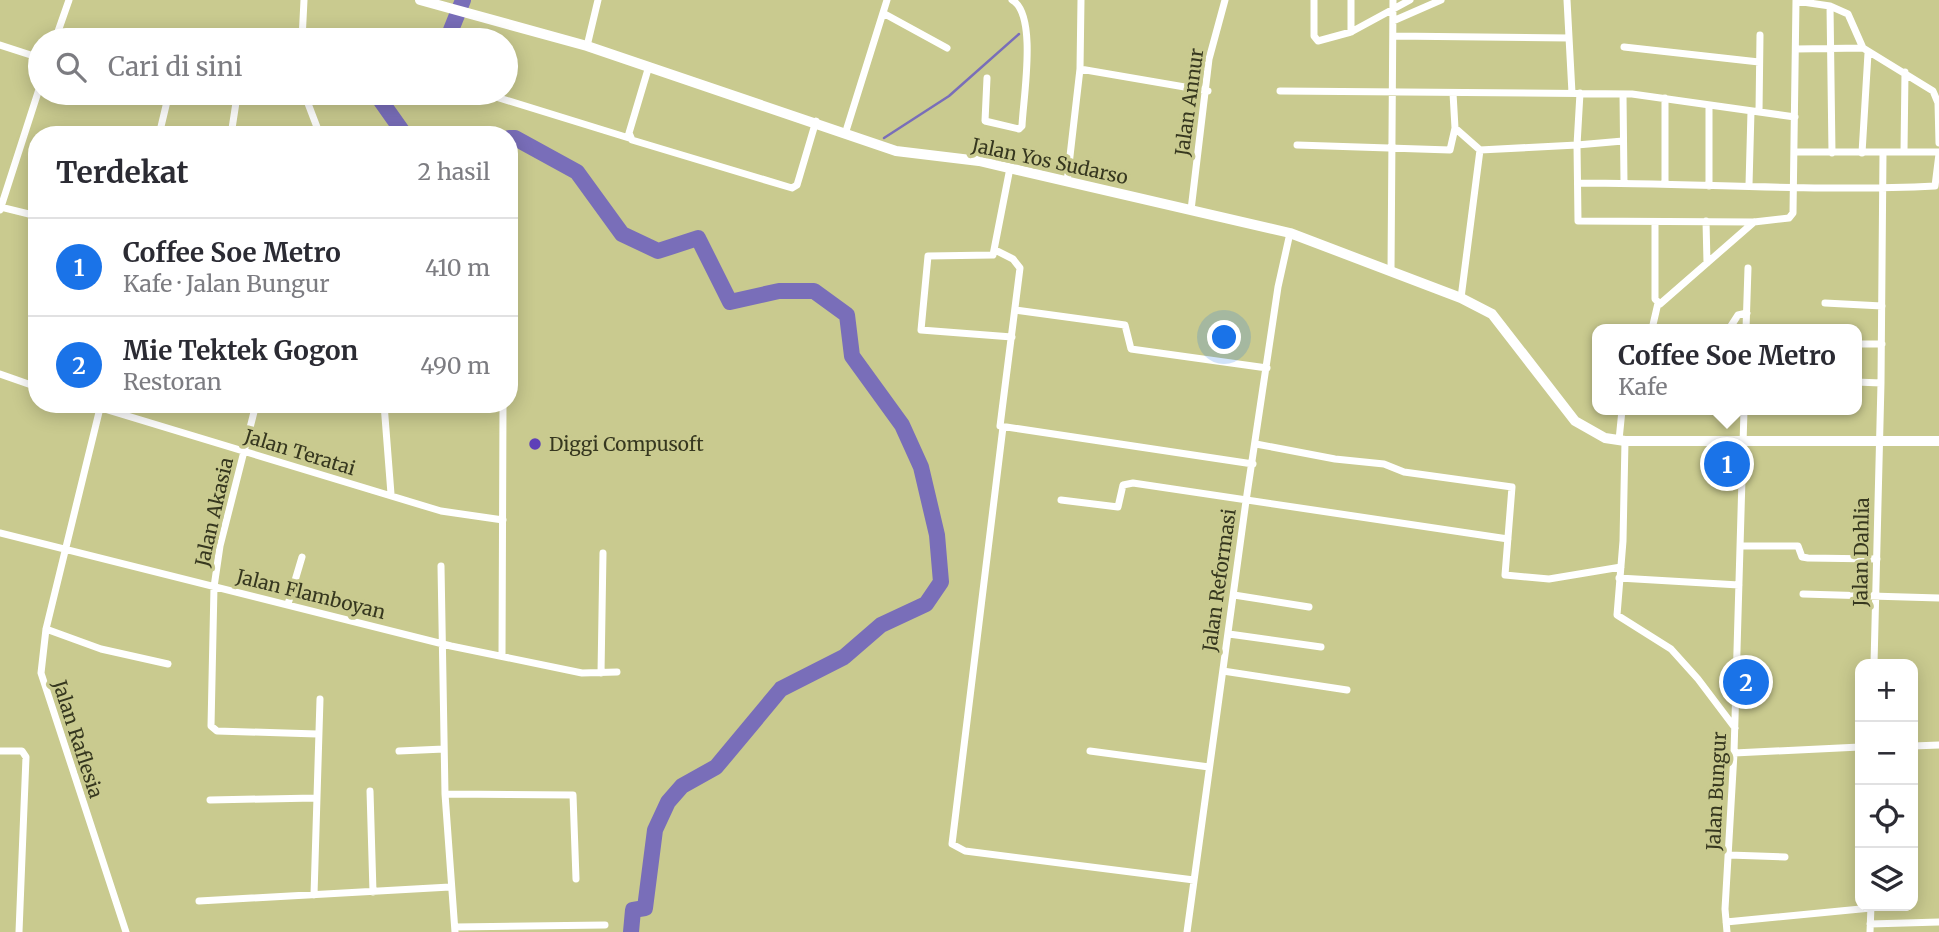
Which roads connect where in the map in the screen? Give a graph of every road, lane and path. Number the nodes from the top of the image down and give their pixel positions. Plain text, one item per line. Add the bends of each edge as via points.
1 (69, 0) edge
2 (304, 0) edge
3 (598, 0) edge
4 (887, 0) edge
5 (1012, 0) edge
6 (1081, 0) edge
7 (1225, 0) edge
8 (1314, 0) edge
9 (1351, 0) edge
10 (1409, 0) edge
11 (1441, 0) edge
12 (1567, 0) edge
13 (425, 1) edge
14 (1797, 1) edge
15 (1393, 4) edge
16 (1830, 6) junction
17 (883, 13) junction
18 (1393, 21) junction
19 (59, 28) edge
20 (303, 28) edge
21 (1351, 32) junction
22 (1760, 35) dead end
23 (1393, 36) junction
24 (1569, 38) junction
25 (0, 45) edge
26 (587, 46) junction
27 (1624, 47) dead end
28 (947, 48) dead end
29 (1796, 49) junction
30 (1830, 49) junction
31 (1866, 50) junction
32 (28, 54) edge
33 (1759, 62) junction
34 (649, 66) junction
35 (1080, 69) junction
36 (1905, 72) junction
37 (987, 78) dead end
38 (1208, 91) junction
39 (1280, 91) dead end
40 (1394, 93) junction
41 (1453, 93) junction
42 (1576, 93) junction
43 (1623, 93) junction
44 (1665, 98) junction
45 (518, 104) edge
46 (34, 105) edge
47 (166, 105) edge
48 (235, 105) edge
49 (309, 105) edge
50 (1709, 106) junction
51 (1755, 112) junction
52 (1795, 117) junction
53 (816, 121) junction
54 (161, 126) edge
55 (232, 126) edge
56 (317, 126) edge
57 (1455, 128) junction
58 (846, 131) junction
59 (629, 138) junction
60 (1623, 141) junction
61 (1939, 143) edge
62 (1297, 145) dead end
63 (1577, 145) junction
64 (1390, 150) junction
65 (1480, 150) junction
66 (1796, 152) junction
67 (1883, 152) junction
68 (1904, 152) junction
69 (1832, 153) junction
70 (1862, 153) junction
71 (1939, 153) edge
72 (1010, 168) junction
73 (1067, 182) junction
74 (1580, 184) junction
75 (1624, 184) junction
76 (1665, 184) junction
77 (1749, 185) junction
78 (1709, 186) junction
79 (1794, 187) junction
80 (1883, 188) junction
81 (0, 208) edge
82 (1191, 210) junction
83 (28, 214) edge
84 (1706, 221) junction
85 (1655, 222) junction
86 (1754, 222) junction
87 (1290, 233) junction
88 (995, 250) junction
89 (1707, 263) junction
90 (1748, 268) dead end
91 (1391, 271) junction
92 (1461, 298) junction
93 (1658, 303) junction
94 (1825, 303) dead end
95 (1882, 306) junction
96 (1015, 310) junction
97 (1742, 314) junction
98 (1653, 324) edge
99 (1733, 324) edge
100 (1745, 324) edge
101 (1012, 337) junction
102 (1862, 344) edge
103 (1882, 344) junction
104 (1266, 368) junction
105 (0, 374) edge
106 (1862, 382) edge
107 (1881, 383) junction
108 (28, 384) edge
109 (98, 413) edge
110 (122, 413) edge
111 (254, 413) edge
112 (385, 413) edge
113 (503, 413) edge
114 (1622, 415) edge
115 (1744, 415) edge
116 (1003, 427) junction
117 (1622, 440) junction
118 (1880, 441) junction
119 (1939, 441) edge
120 (1744, 442) junction
121 (1256, 444) junction
122 (244, 452) junction
123 (1253, 464) junction
124 (391, 494) junction
125 (1061, 500) dead end
126 (1246, 501) junction
127 (503, 520) junction
128 (0, 533) edge
129 (1508, 539) junction
130 (1741, 546) junction
131 (67, 551) junction
132 (603, 552) dead end
133 (302, 557) dead end
134 (1877, 559) junction
135 (441, 566) dead end
136 (1620, 567) junction
137 (1619, 578) junction
138 (1740, 585) junction
139 (214, 587) junction
140 (1803, 594) dead end
141 (1234, 595) junction
142 (1876, 597) junction
143 (1939, 598) edge
144 (288, 604) junction
145 (1308, 607) dead end
146 (46, 629) junction
147 (1228, 634) junction
148 (442, 642) junction
149 (1321, 647) dead end
150 (502, 656) junction
151 (1874, 659) edge
152 (168, 664) dead end
153 (1223, 671) junction
154 (601, 673) junction
155 (617, 673) dead end
156 (1347, 690) dead end
157 (320, 699) dead end
158 (1735, 729) junction
159 (317, 734) junction
160 (1939, 745) edge
161 (1918, 746) edge
162 (1855, 747) edge
163 (444, 749) junction
164 (0, 751) edge
165 (399, 751) dead end
166 (1090, 751) dead end
167 (1734, 752) junction
168 (1209, 767) junction
169 (370, 791) dead end
170 (445, 794) junction
171 (315, 799) junction
172 (210, 800) dead end
173 (1729, 855) junction
174 (1785, 858) dead end
175 (576, 879) dead end
176 (1194, 880) junction
177 (450, 887) junction
178 (373, 892) junction
179 (314, 895) junction
180 (199, 901) dead end
181 (1855, 909) edge
182 (1726, 922) junction
183 (1939, 922) edge
184 (605, 925) dead end
185 (1870, 928) edge
186 (455, 929) edge
187 (19, 932) edge
188 (126, 932) edge
189 (1187, 932) edge
190 (1727, 932) edge

1 - 19 street
2 - 20 street
3 - 26 street
4 - 17 street
5 - 37 street via 1026,18 1019,129 985,121
6 - 35 street
7 - 38 street, Jalan Annur via 1209,59
8 - 21 street via 1315,39
9 - 21 street
10 - 15 street
11 - 18 street
12 - 24 street
13 - 26 street, Jalan Yos Sudarso
14 - 16 street
14 - 29 street
15 - 18 street
15 - 21 street
16 - 30 street
16 - 31 street via 1849,15
17 - 28 street
17 - 58 street
18 - 23 street
22 - 33 street
23 - 24 street
23 - 40 street
24 - 42 street
25 - 32 street
26 - 34 street, Jalan Yos Sudarso
27 - 33 street
29 - 30 street
29 - 52 street
30 - 31 street
30 - 69 street
31 - 36 street
31 - 70 street
33 - 51 street
34 - 53 street, Jalan Yos Sudarso
34 - 59 street
35 - 38 street
35 - 73 street
36 - 61 street via 1936,95
36 - 68 street
38 - 82 street, Jalan Annur
39 - 40 street
40 - 41 street
40 - 64 street
41 - 42 street
41 - 57 street
42 - 43 street
42 - 63 street
43 - 44 street
43 - 60 street
44 - 50 street
44 - 76 street
45 - 59 street
46 - 81 street
47 - 54 street
48 - 55 street
49 - 56 street
50 - 51 street
50 - 78 street
51 - 52 street
51 - 77 street
52 - 66 street
53 - 58 street, Jalan Yos Sudarso
53 - 59 street via 797,185 792,188
57 - 64 street via 1450,150
57 - 65 street
58 - 72 street, Jalan Yos Sudarso via 896,150
60 - 63 street
60 - 75 street
62 - 64 street
63 - 65 street
63 - 74 street
64 - 91 street
65 - 92 street
66 - 69 street
66 - 79 street
67 - 68 street
67 - 70 street
67 - 80 street, Jalan Dahlia
68 - 71 street
69 - 70 street
71 - 80 street via 1935,186
72 - 73 street, Jalan Yos Sudarso
72 - 88 street
73 - 82 street, Jalan Yos Sudarso
74 - 75 street
74 - 85 street via 1578,220
75 - 76 street
76 - 78 street
77 - 78 street
77 - 79 street
79 - 80 street
79 - 86 street via 1789,218
80 - 95 street, Jalan Dahlia
81 - 83 street
82 - 87 street, Jalan Yos Sudarso
84 - 85 street
84 - 86 street
84 - 89 street
85 - 93 street
86 - 89 street
87 - 91 street, Jalan Yos Sudarso
87 - 104 street, Jalan Reformasi
88 - 96 street via 1020,268
88 - 101 street via 989,256 928,256 921,330
89 - 93 street
90 - 97 street
91 - 92 street, Jalan Yos Sudarso
92 - 117 street, Jalan Yos Sudarso via 1492,314 1506,329 1582,428
93 - 98 street
94 - 95 street
95 - 103 street, Jalan Dahlia
96 - 101 street
96 - 104 street via 1125,326 1131,349
97 - 99 street
97 - 100 street
101 - 116 street via 998,422
102 - 103 street
103 - 107 street, Jalan Dahlia
104 - 121 street, Jalan Reformasi
105 - 108 street
106 - 107 street
107 - 118 street, Jalan Dahlia
109 - 131 street, Jalan Raflesia
110 - 122 street, Jalan Teratai
111 - 122 street, Jalan Akasia
112 - 124 street
113 - 127 street
114 - 117 street
115 - 120 street, Jalan Bungur
116 - 123 street
116 - 176 street via 952,844 965,851
117 - 120 street, Jalan Yos Sudarso
117 - 136 street
118 - 119 street, Jalan Yos Sudarso
118 - 120 street, Jalan Yos Sudarso
118 - 134 street, Jalan Dahlia
120 - 130 street, Jalan Bungur
121 - 123 street, Jalan Reformasi
121 - 129 street via 1512,487
122 - 124 street, Jalan Teratai
122 - 139 street, Jalan Akasia
123 - 126 street, Jalan Reformasi
124 - 127 street, Jalan Teratai via 442,511
125 - 126 street via 1118,507 1126,483
126 - 129 street
126 - 141 street, Jalan Reformasi
127 - 150 street
128 - 131 street, Jalan Flamboyan
129 - 136 street via 1505,575 1549,579
130 - 134 street via 1798,546 1801,556 1808,558
130 - 138 street, Jalan Bungur
131 - 139 street, Jalan Flamboyan
131 - 146 street, Jalan Raflesia
132 - 154 street
133 - 144 street
134 - 142 street, Jalan Dahlia
135 - 148 street
136 - 137 street
137 - 138 street
137 - 158 street via 1617,615 1671,649
138 - 158 street, Jalan Bungur
139 - 144 street, Jalan Flamboyan
139 - 159 street, Jalan Akasia via 212,729
140 - 142 street
141 - 145 street
141 - 147 street, Jalan Reformasi
142 - 143 street
142 - 151 street, Jalan Dahlia
144 - 148 street, Jalan Flamboyan
146 - 152 street via 108,651
146 - 188 street, Jalan Raflesia via 41,680
147 - 149 street
147 - 153 street, Jalan Reformasi
148 - 150 street, Jalan Flamboyan
148 - 163 street
150 - 154 street, Jalan Flamboyan
153 - 156 street
153 - 168 street, Jalan Reformasi
154 - 155 street, Jalan Flamboyan
157 - 159 street
158 - 167 street, Jalan Bungur
159 - 171 street
160 - 161 street
162 - 167 street
163 - 165 street
163 - 170 street
164 - 187 street via 22,751 26,757
166 - 168 street
167 - 173 street, Jalan Bungur
168 - 176 street, Jalan Reformasi
169 - 178 street
170 - 175 street via 573,795
170 - 177 street
171 - 172 street
171 - 179 street
173 - 174 street
173 - 182 street, Jalan Bungur
176 - 189 street, Jalan Reformasi
177 - 178 street
177 - 186 street
178 - 179 street
179 - 180 street
181 - 182 street
182 - 190 street, Jalan Bungur
183 - 185 street
184 - 186 street

